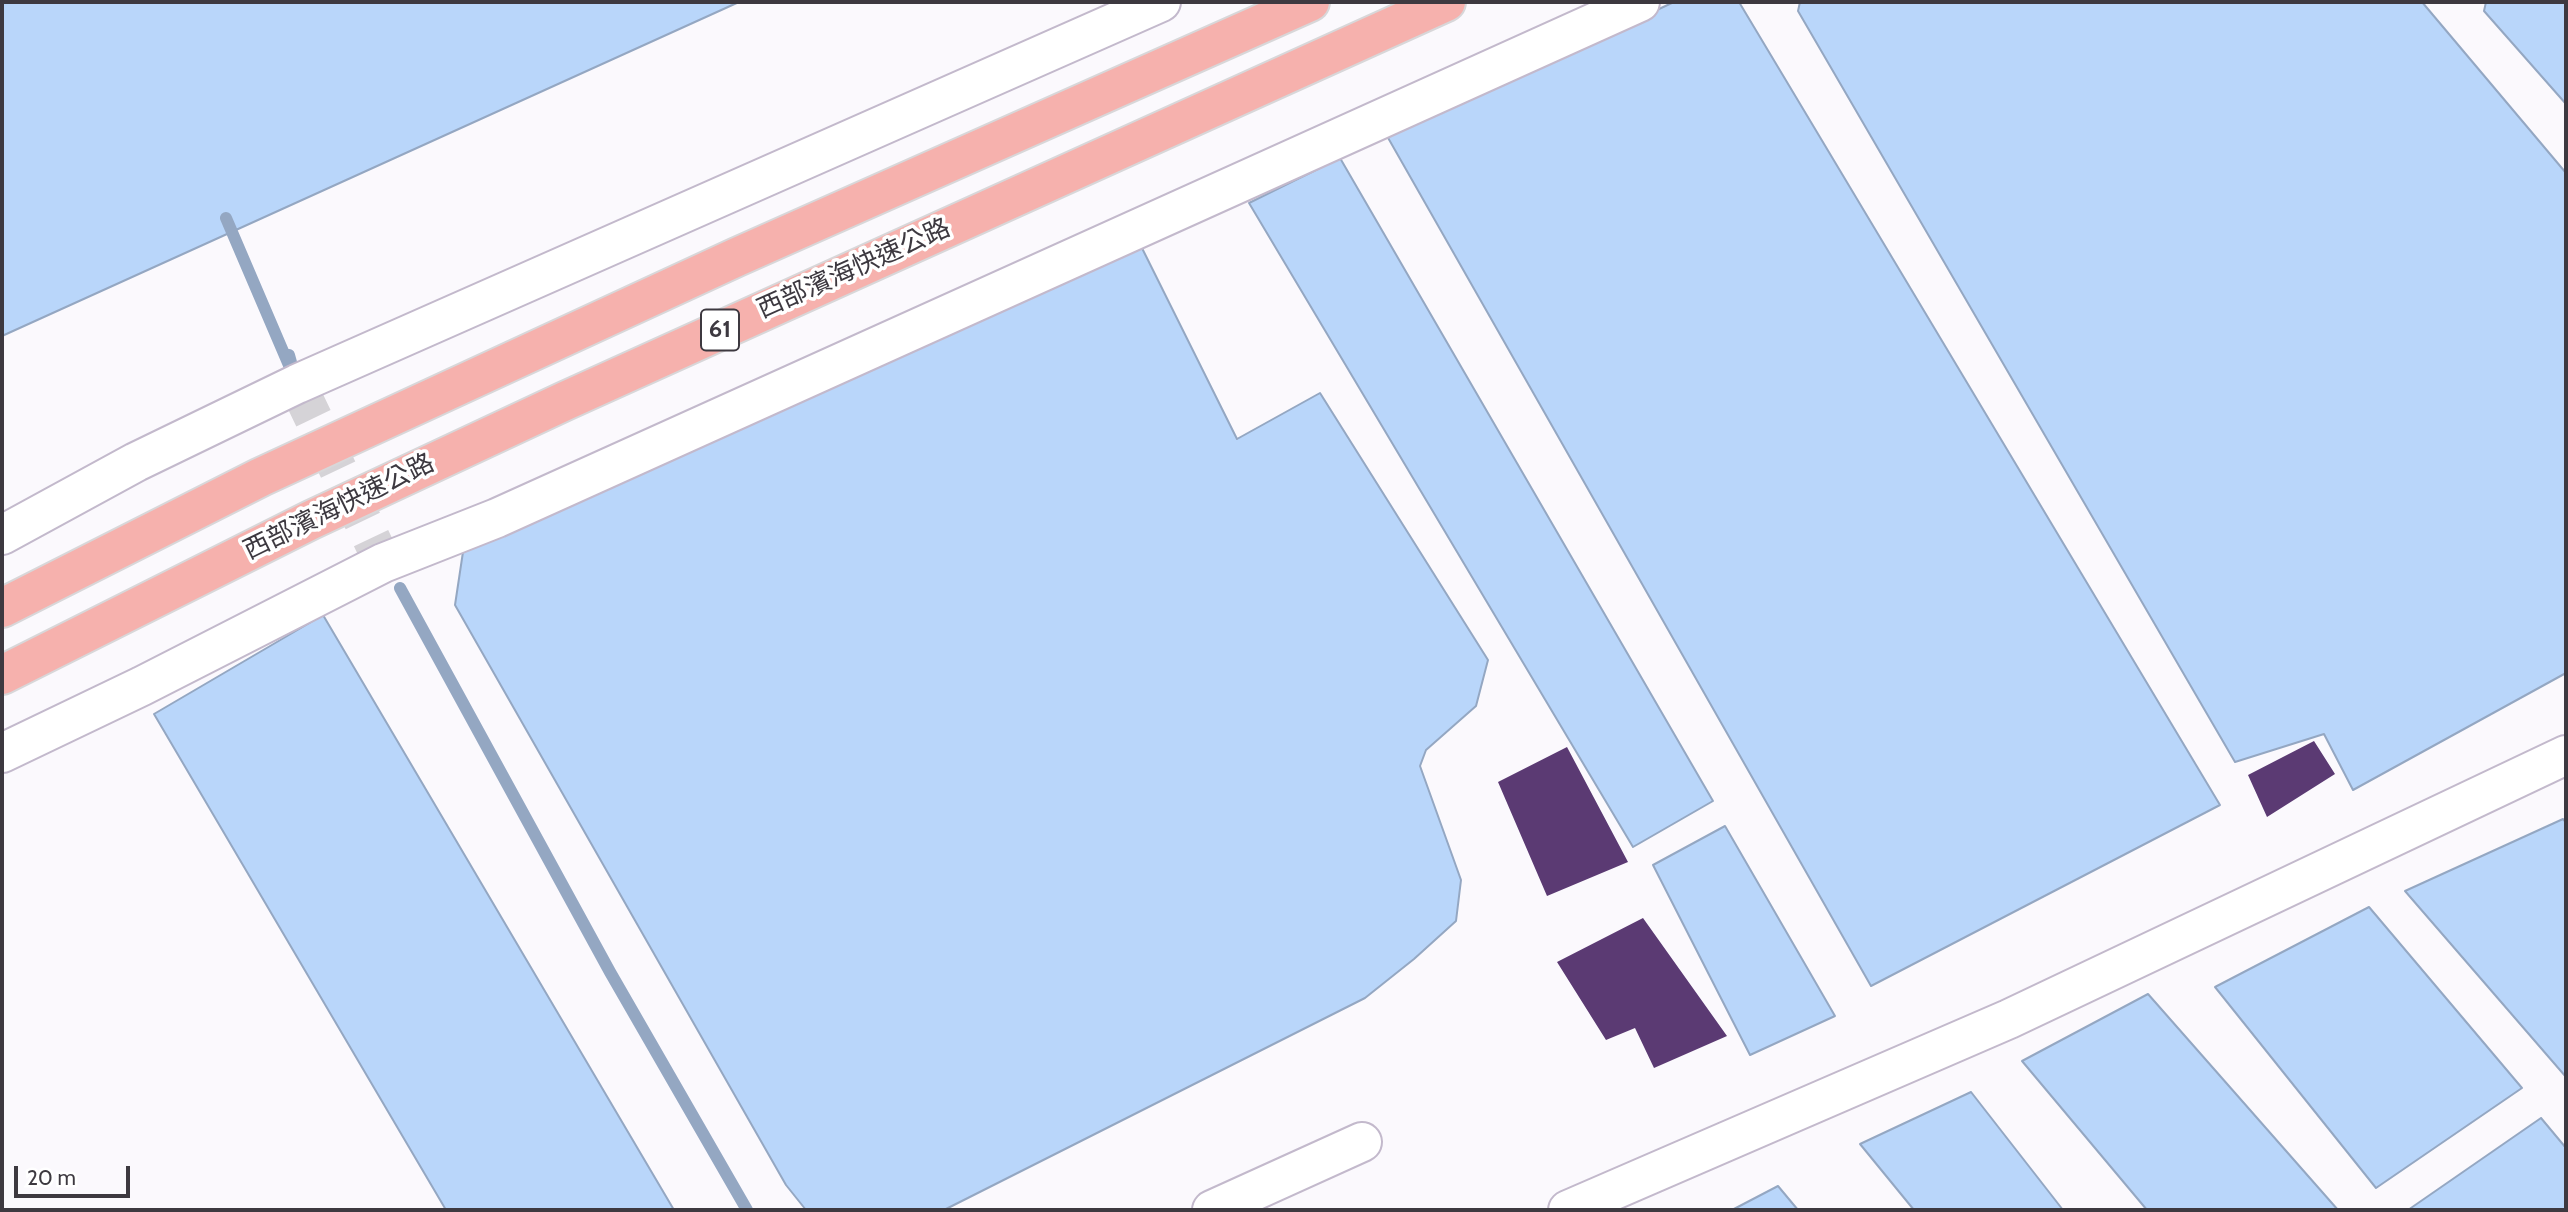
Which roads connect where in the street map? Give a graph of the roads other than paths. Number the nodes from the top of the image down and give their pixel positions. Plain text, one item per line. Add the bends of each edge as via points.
1 (1161, 2) edge
2 (1310, 2) edge
3 (1446, 2) edge
4 (1640, 2) edge
5 (2, 535) edge
6 (2, 608) edge
7 (2, 675) edge
8 (2, 753) edge
9 (2566, 755) edge
10 (1362, 1142) dead end
11 (1212, 1210) edge
12 (1568, 1210) edge

1 - 5 street via 297,384 136,462
2 - 6 highway, 61 via 737,257 311,454
3 - 7 highway, 西部濱海快速公路 / 61 via 565,401 311,520
4 - 8 street via 497,518 383,563
9 - 12 street via 2009,1019
10 - 11 street

